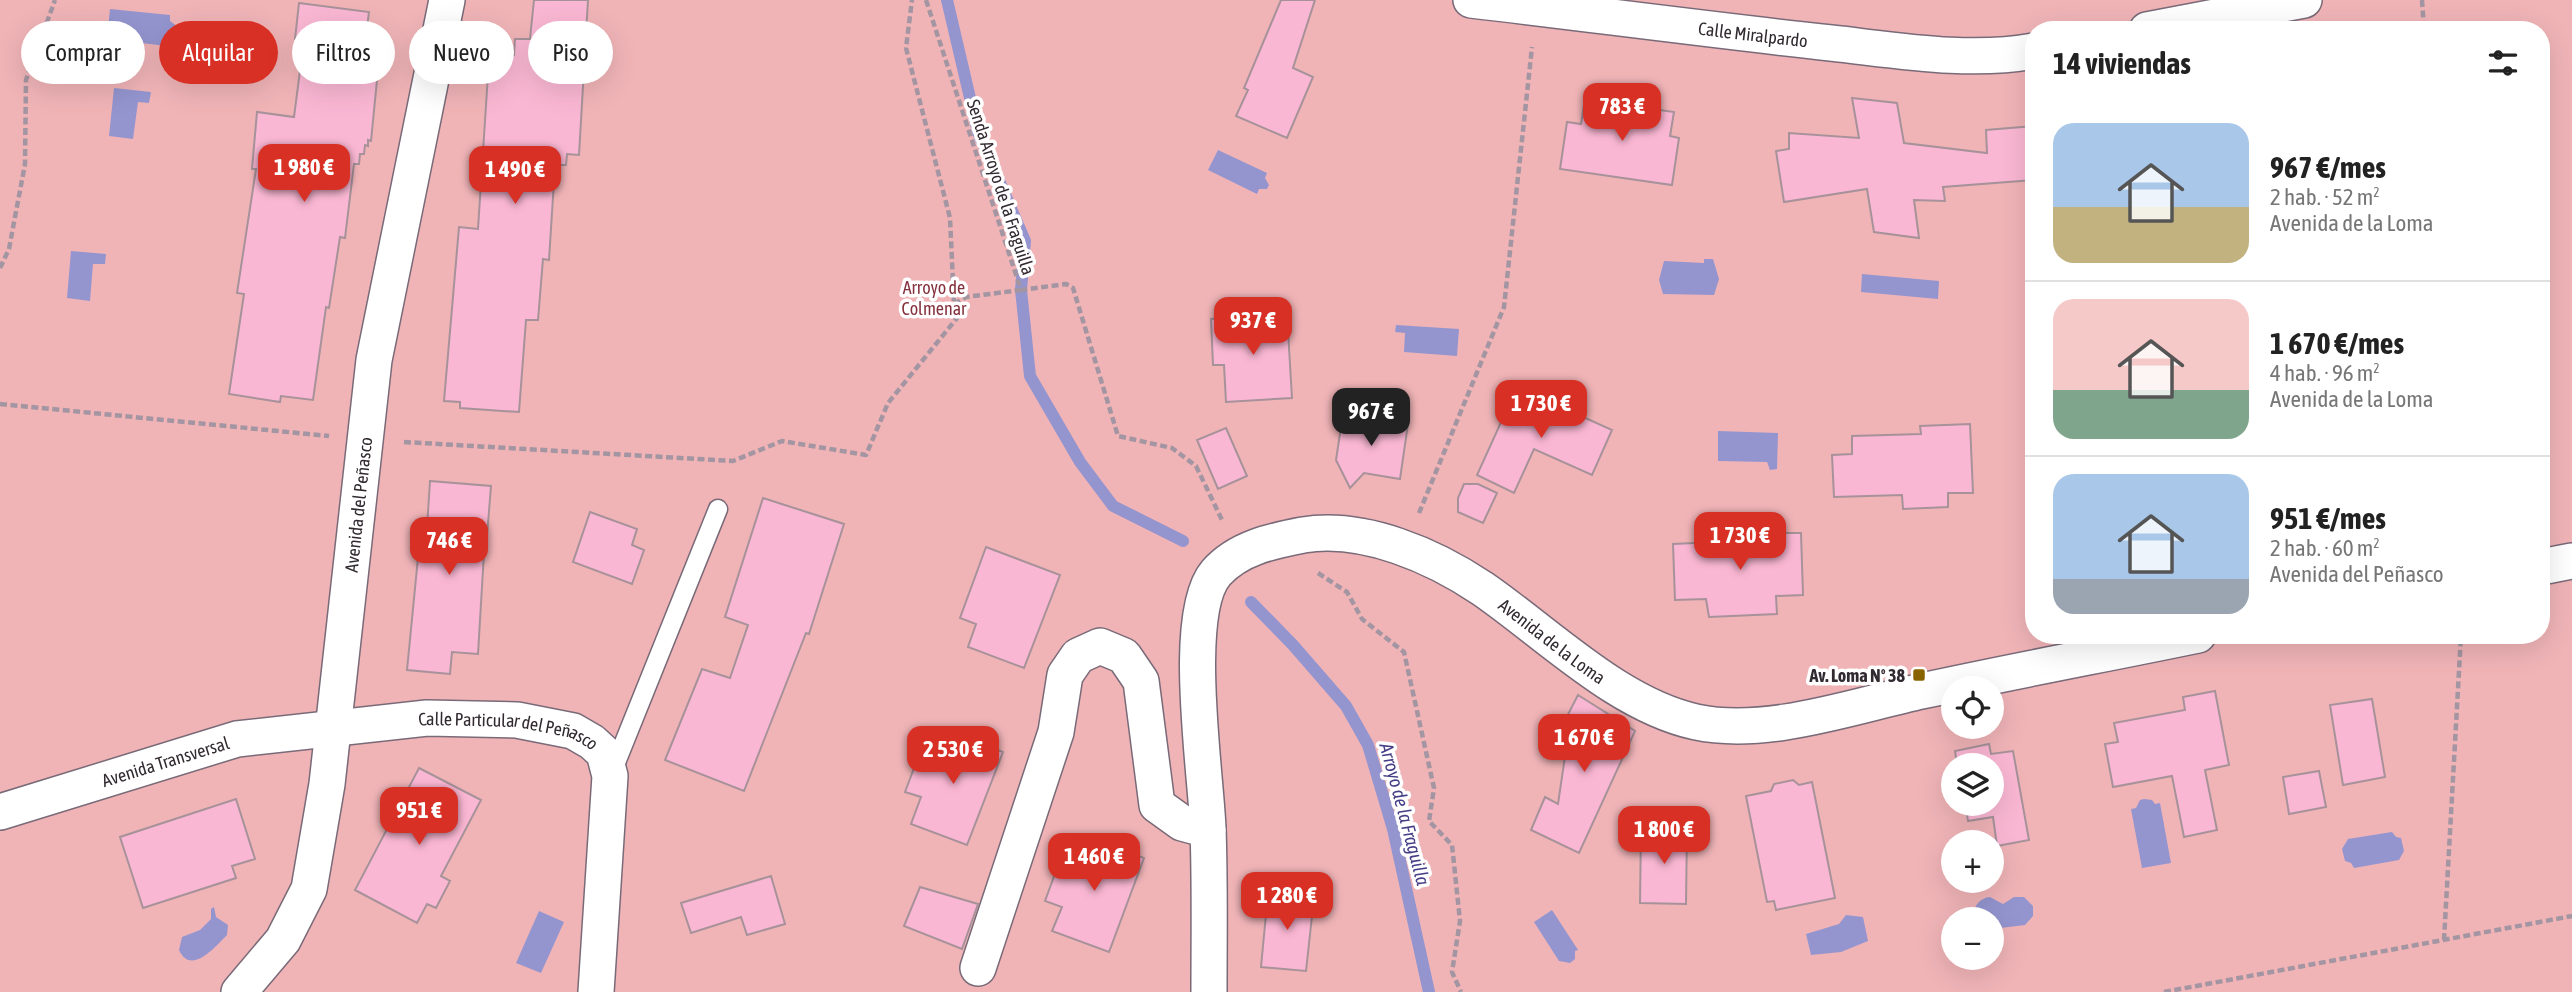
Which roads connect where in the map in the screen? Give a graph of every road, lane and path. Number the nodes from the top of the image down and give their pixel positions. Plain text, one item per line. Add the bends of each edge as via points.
1 (55, 0) edge
2 (447, 0) edge
3 (912, 0) edge
4 (926, 0) edge
5 (1471, 0) edge
6 (2304, 0) edge
7 (2422, 0) edge
8 (1536, 8) junction
9 (2194, 21) edge
10 (2423, 21) edge
11 (2025, 53) edge
12 (0, 268) edge
13 (1021, 290) junction
14 (954, 304) junction
15 (733, 461) dead end
16 (718, 509) dead end
17 (1406, 547) junction
18 (1254, 548) junction
19 (2572, 561) edge
20 (2550, 565) edge
21 (2155, 644) edge
22 (2460, 644) edge
23 (334, 728) junction
24 (610, 776) junction
25 (0, 812) edge
26 (1208, 830) junction
27 (2572, 916) edge
28 (2444, 940) junction
29 (978, 968) dead end
30 (239, 992) edge
31 (596, 992) edge
32 (1209, 992) edge
33 (1461, 992) edge
34 (2164, 992) edge

1 - 12 path via 26,80 25,164 9,249
2 - 23 street, Avenida del Peñasco via 373,360
3 - 14 path via 906,48 950,218
4 - 13 path, Senda Arroyo de la Fraguilla
5 - 8 street, Calle Miralpardo
6 - 9 street
7 - 10 path
8 - 11 street, Calle Miralpardo via 1942,55
8 - 17 path via 1504,307
13 - 14 path via 966,297
13 - 18 path, Senda Arroyo de la Fraguilla via 1066,284 1073,288 1118,436 1172,448 1196,466
14 - 15 path via 957,318 888,402 866,455 782,441
16 - 24 lane
17 - 18 street, Avenida de la Loma via 1356,535 1317,533
17 - 21 street, Avenida de la Loma via 1481,588 1565,652 1650,707 1698,722 1786,722
18 - 26 street via 1213,578 1200,615 1197,668
18 - 33 path via 1347,592 1362,619 1405,652 1434,788 1429,821 1452,845 1460,921 1452,972
19 - 20 street
22 - 28 path
23 - 24 street, Calle Particular del Peñasco via 427,718 517,720 573,731 592,742 604,753
23 - 25 street, Avenida Transversal via 237,739
23 - 30 street, Avenida del Peñasco via 309,889 283,940
24 - 31 street, Calle Particular del Peñasco
26 - 29 street via 1182,823 1157,805 1141,681 1124,656 1100,646 1078,656 1065,675 1056,732
26 - 32 street
27 - 28 path
28 - 34 path

